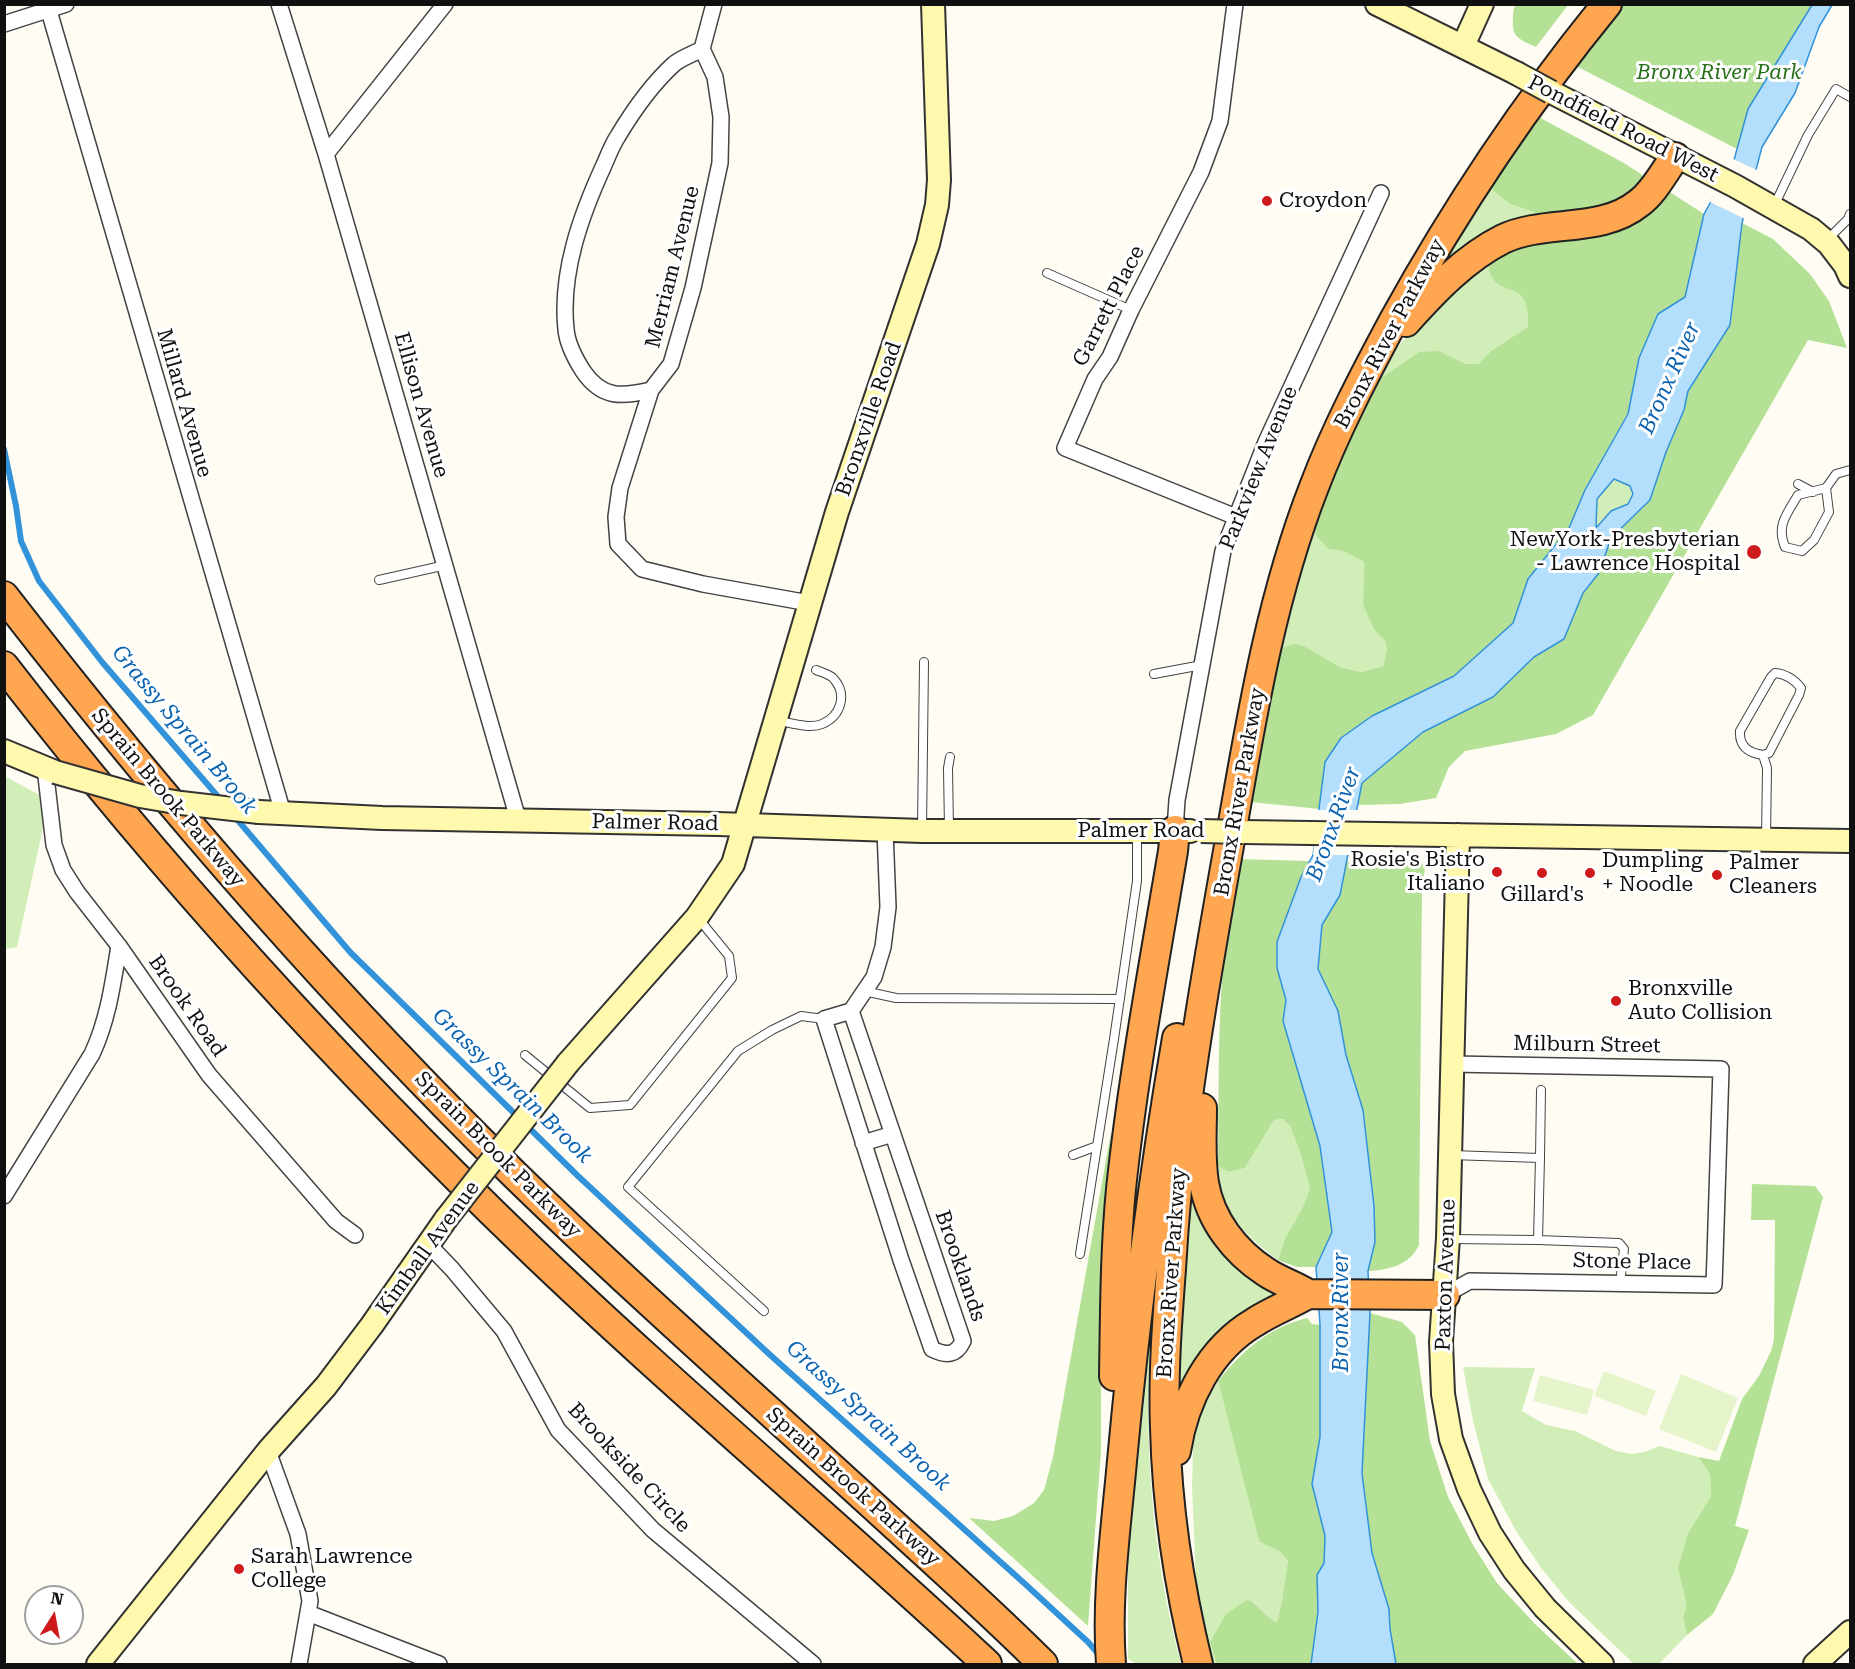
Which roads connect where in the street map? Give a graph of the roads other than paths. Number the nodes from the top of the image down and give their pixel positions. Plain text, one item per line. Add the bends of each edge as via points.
1 (66, 4) edge
2 (279, 4) edge
3 (445, 4) edge
4 (714, 4) edge
5 (933, 4) edge
6 (1235, 4) edge
7 (1377, 4) edge
8 (1583, 4) edge
9 (1606, 4) edge
10 (1481, 5) edge
11 (48, 7) edge
12 (4, 24) edge
13 (1462, 46) junction
14 (702, 49) junction
15 (1851, 97) edge
16 (326, 154) junction
17 (1675, 157) junction
18 (1381, 193) dead end
19 (1774, 207) junction
20 (1851, 214) edge
21 (1826, 241) junction
22 (1047, 273) dead end
23 (1851, 276) edge
24 (1131, 310) junction
25 (1374, 357) junction
26 (651, 390) junction
27 (1851, 470) edge
28 (1798, 484) dead end
29 (1826, 488) junction
30 (1813, 492) junction
31 (1236, 517) junction
32 (446, 565) junction
33 (378, 580) dead end
34 (4, 596) edge
35 (809, 603) junction
36 (924, 662) dead end
37 (1204, 664) junction
38 (4, 666) edge
39 (816, 670) dead end
40 (1154, 674) dead end
41 (775, 720) junction
42 (4, 751) edge
43 (1763, 755) junction
44 (950, 757) dead end
45 (50, 770) junction
46 (283, 813) junction
47 (518, 819) junction
48 (743, 825) junction
49 (885, 830) junction
50 (922, 831) junction
51 (949, 831) junction
52 (1137, 831) junction
53 (1188, 831) junction
54 (1458, 835) junction
55 (1766, 840) junction
56 (1851, 841) edge
57 (697, 917) junction
58 (120, 945) junction
59 (864, 991) junction
60 (1120, 999) junction
61 (1202, 1004) junction
62 (851, 1011) junction
63 (824, 1019) junction
64 (525, 1055) dead end
65 (1452, 1064) junction
66 (1721, 1069) joint
67 (1541, 1090) dead end
68 (893, 1134) junction
69 (863, 1143) junction
70 (1097, 1146) junction
71 (1073, 1155) dead end
72 (1450, 1155) junction
73 (1540, 1158) junction
74 (4, 1196) edge
75 (355, 1235) dead end
76 (1448, 1238) junction
77 (1538, 1240) junction
78 (428, 1243) junction
79 (1080, 1254) dead end
80 (1620, 1284) junction
81 (1308, 1294) junction
82 (1445, 1295) junction
83 (764, 1311) dead end
84 (268, 1451) junction
85 (1169, 1498) junction
86 (1117, 1518) junction
87 (308, 1613) junction
88 (1851, 1633) edge
89 (98, 1665) edge
90 (299, 1665) edge
91 (439, 1665) edge
92 (813, 1665) edge
93 (987, 1665) edge
94 (1043, 1665) edge
95 (1111, 1665) edge
96 (1198, 1665) edge
97 (1602, 1665) edge
98 (1815, 1665) edge
99 (1843, 1665) edge

1 - 11 street
2 - 16 street, Ellison Avenue
3 - 16 street
4 - 14 street
5 - 35 street, Bronxville Road via 937,205 928,244
6 - 24 street, Garrett Place via 1220,121 1201,172
7 - 13 street, Pondfield Road West
8 - 86 highway, Bronx River Parkway via 1482,141 1388,292 1309,450 1272,552 1239,691 1169,1084 1139,1295
9 - 25 highway, Bronx River Parkway via 1482,173
10 - 13 street
11 - 12 street
11 - 46 street, Millard Avenue
13 - 17 street, Pondfield Road West, bridge
14 - 26 street, Merriam Avenue via 715,77 722,117 720,163 693,288 671,364
14 - 26 street via 675,63 617,138 592,191 573,249 565,293 566,331 577,362 592,383 610,393 627,396
15 - 19 lane via 1836,89 1808,135
16 - 32 street, Ellison Avenue
17 - 19 street, Pondfield Road West
17 - 25 highway via 1647,195 1631,209 1608,219 1520,233 1474,257 1439,287
18 - 31 street, Parkview Avenue via 1266,442
19 - 21 street, Pondfield Road West
20 - 21 lane
21 - 23 street, Pondfield Road West
22 - 24 lane
24 - 31 street, Garrett Place via 1065,448
25 - 61 highway, Bronx River Parkway via 1313,488 1282,586 1253,716
26 - 35 street, Merriam Avenue via 620,488 618,544 642,569
27 - 29 lane via 1836,474
28 - 30 lane
29 - 30 lane
29 - 30 lane via 1829,512 1814,540 1802,551 1785,548 1780,536 1783,520 1798,495
31 - 37 street, Parkview Avenue via 1223,551
32 - 33 lane
32 - 47 street, Ellison Avenue
34 - 94 highway, Sprain Brook Parkway via 213,853 413,1072 607,1262
35 - 41 street, Bronxville Road
36 - 50 lane
37 - 40 lane
37 - 53 street, Parkview Avenue via 1177,800
38 - 93 highway, Sprain Brook Parkway via 185,888 428,1149 537,1256
39 - 41 lane via 832,677 841,692 840,708 833,718 820,725 805,726
41 - 48 street, Bronxville Road
42 - 45 street, Palmer Road
43 - 43 lane via 1769,753 1800,696 1801,688 1796,681 1783,674 1771,677 1740,731 1739,739 1745,748
43 - 55 lane via 1767,768
44 - 51 lane
45 - 46 street, Palmer Road, bridge via 140,796
45 - 58 street, Brook Road via 54,845 63,870
46 - 47 street, Palmer Road
47 - 48 street, Palmer Road
48 - 49 street, Palmer Road
48 - 57 street, Kimball Avenue via 733,864
49 - 50 street, Palmer Road
49 - 59 street via 888,907 883,947 874,976
50 - 51 street, Palmer Road
51 - 52 street, Palmer Road
52 - 53 street, Palmer Road
52 - 60 lane via 1137,881
53 - 54 street, Palmer Road, bridge
53 - 86 highway via 1173,851 1121,1191 1113,1386
54 - 55 street, Palmer Road
54 - 65 street, Paxton Avenue
55 - 56 street, Palmer Road
57 - 64 lane via 729,956 732,978 630,1106 590,1108
57 - 78 street, Kimball Avenue, bridge via 568,1063
58 - 74 street via 111,996 92,1054
58 - 75 street, Brook Road via 209,1075 336,1221
59 - 60 lane via 896,998
59 - 62 street
60 - 70 lane
61 - 81 highway via 1202,1155 1208,1200 1223,1230 1245,1257
61 - 85 highway, Bronx River Parkway via 1181,1147 1168,1305 1164,1406
62 - 63 street
62 - 68 street, Brooklands
63 - 69 street, Brooklands
63 - 83 lane via 801,1016 738,1051 628,1187
65 - 66 street, Milburn Street
65 - 72 street, Paxton Avenue
66 - 80 street, Stone Place via 1714,1284
67 - 73 lane
68 - 69 street
68 - 69 street, Brooklands via 963,1341 960,1349 950,1355 932,1349
70 - 71 lane
70 - 79 lane
72 - 73 lane
72 - 76 street, Paxton Avenue
73 - 77 lane
76 - 77 lane
76 - 82 street, Paxton Avenue
77 - 80 lane via 1619,1243 1624,1249
78 - 84 street, Kimball Avenue via 326,1386
78 - 92 street, Brookside Circle via 504,1331 558,1430 653,1530
80 - 82 street, Stone Place via 1470,1281
81 - 82 highway
81 - 85 highway via 1253,1323 1224,1347 1201,1376 1182,1424
82 - 97 street, Paxton Avenue via 1443,1394 1451,1439 1468,1489 1514,1570 1545,1608
84 - 87 street via 298,1534 310,1601
84 - 89 street, Kimball Avenue
85 - 96 highway, Bronx River Parkway
86 - 95 highway, Bronx River Parkway via 1110,1609
87 - 90 street
87 - 91 street
88 - 98 street
88 - 99 street

